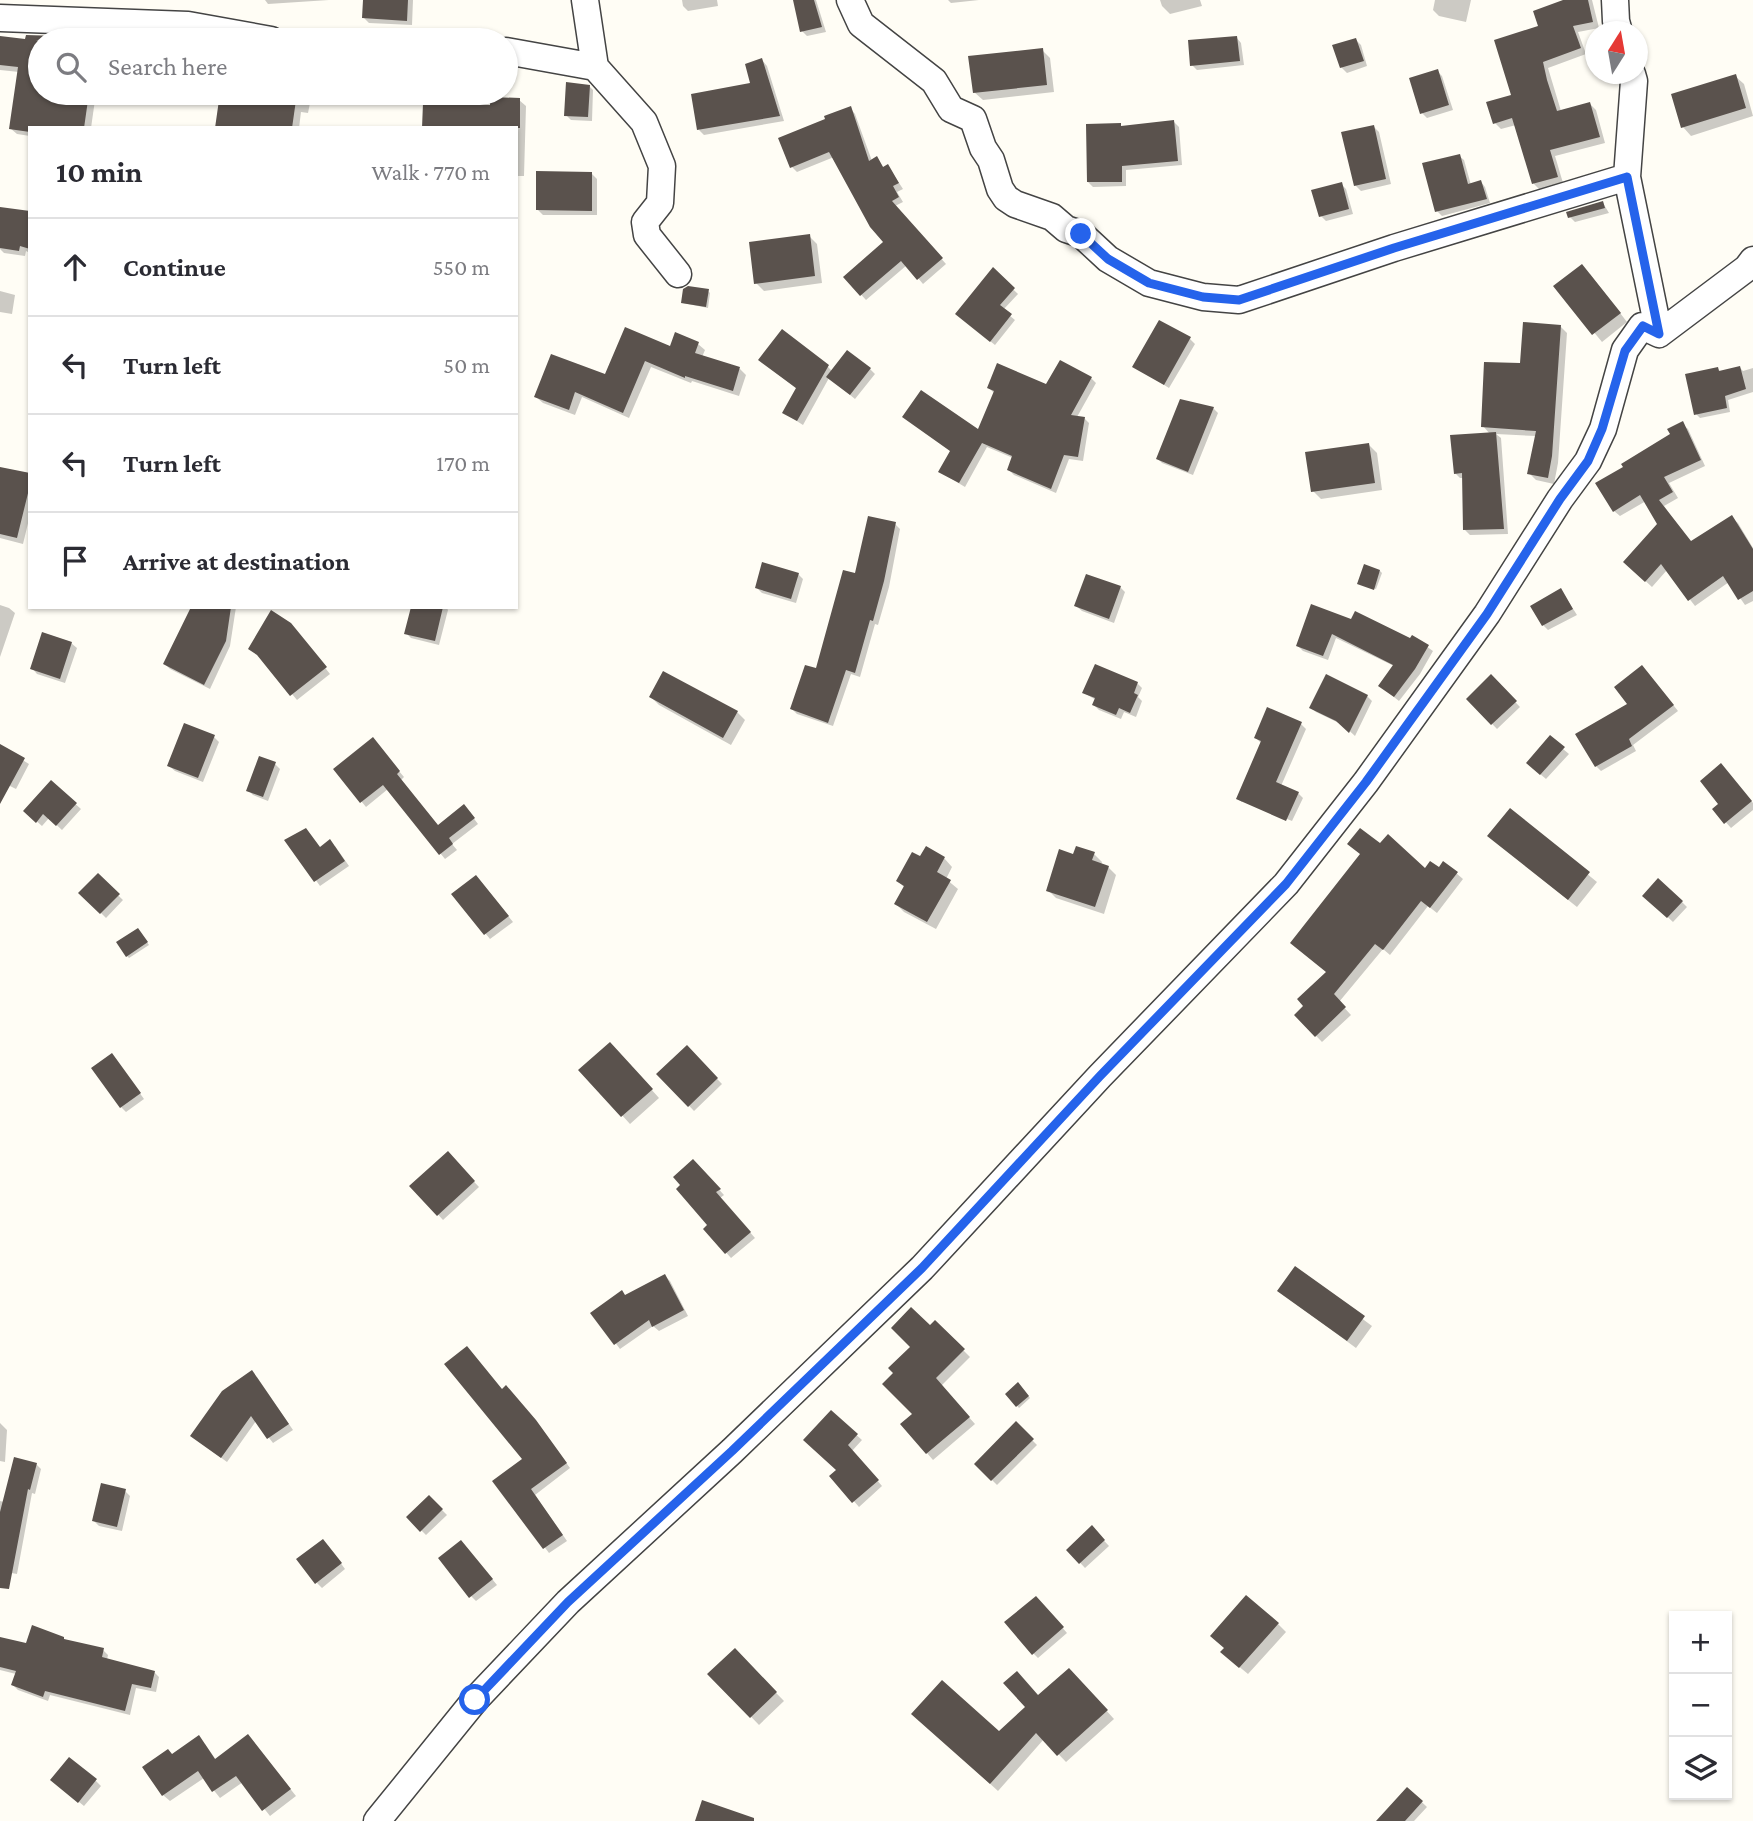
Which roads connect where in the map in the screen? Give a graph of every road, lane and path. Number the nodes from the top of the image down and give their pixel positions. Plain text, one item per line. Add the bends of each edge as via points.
1 (585, 0) edge
2 (850, 0) edge
3 (1615, 0) edge
4 (0, 18) edge
5 (1616, 21) edge
6 (205, 28) edge
7 (518, 53) edge
8 (596, 67) junction
9 (1634, 84) edge
10 (1627, 177) junction
11 (1753, 260) edge
12 (678, 274) dead end
13 (1659, 334) junction
14 (377, 1821) edge

1 - 8 street
2 - 10 street via 861,24 934,81 951,109 973,119 1006,198 1052,216 1108,259 1149,283 1203,297 1239,300
3 - 5 street
4 - 6 street
7 - 8 street
8 - 12 street via 644,122 662,166 660,203 645,222 647,235
9 - 10 street
10 - 13 street
11 - 13 street
13 - 14 street via 1643,326 1625,351 1588,461 1487,614 1286,884 922,1268 568,1602 475,1700

